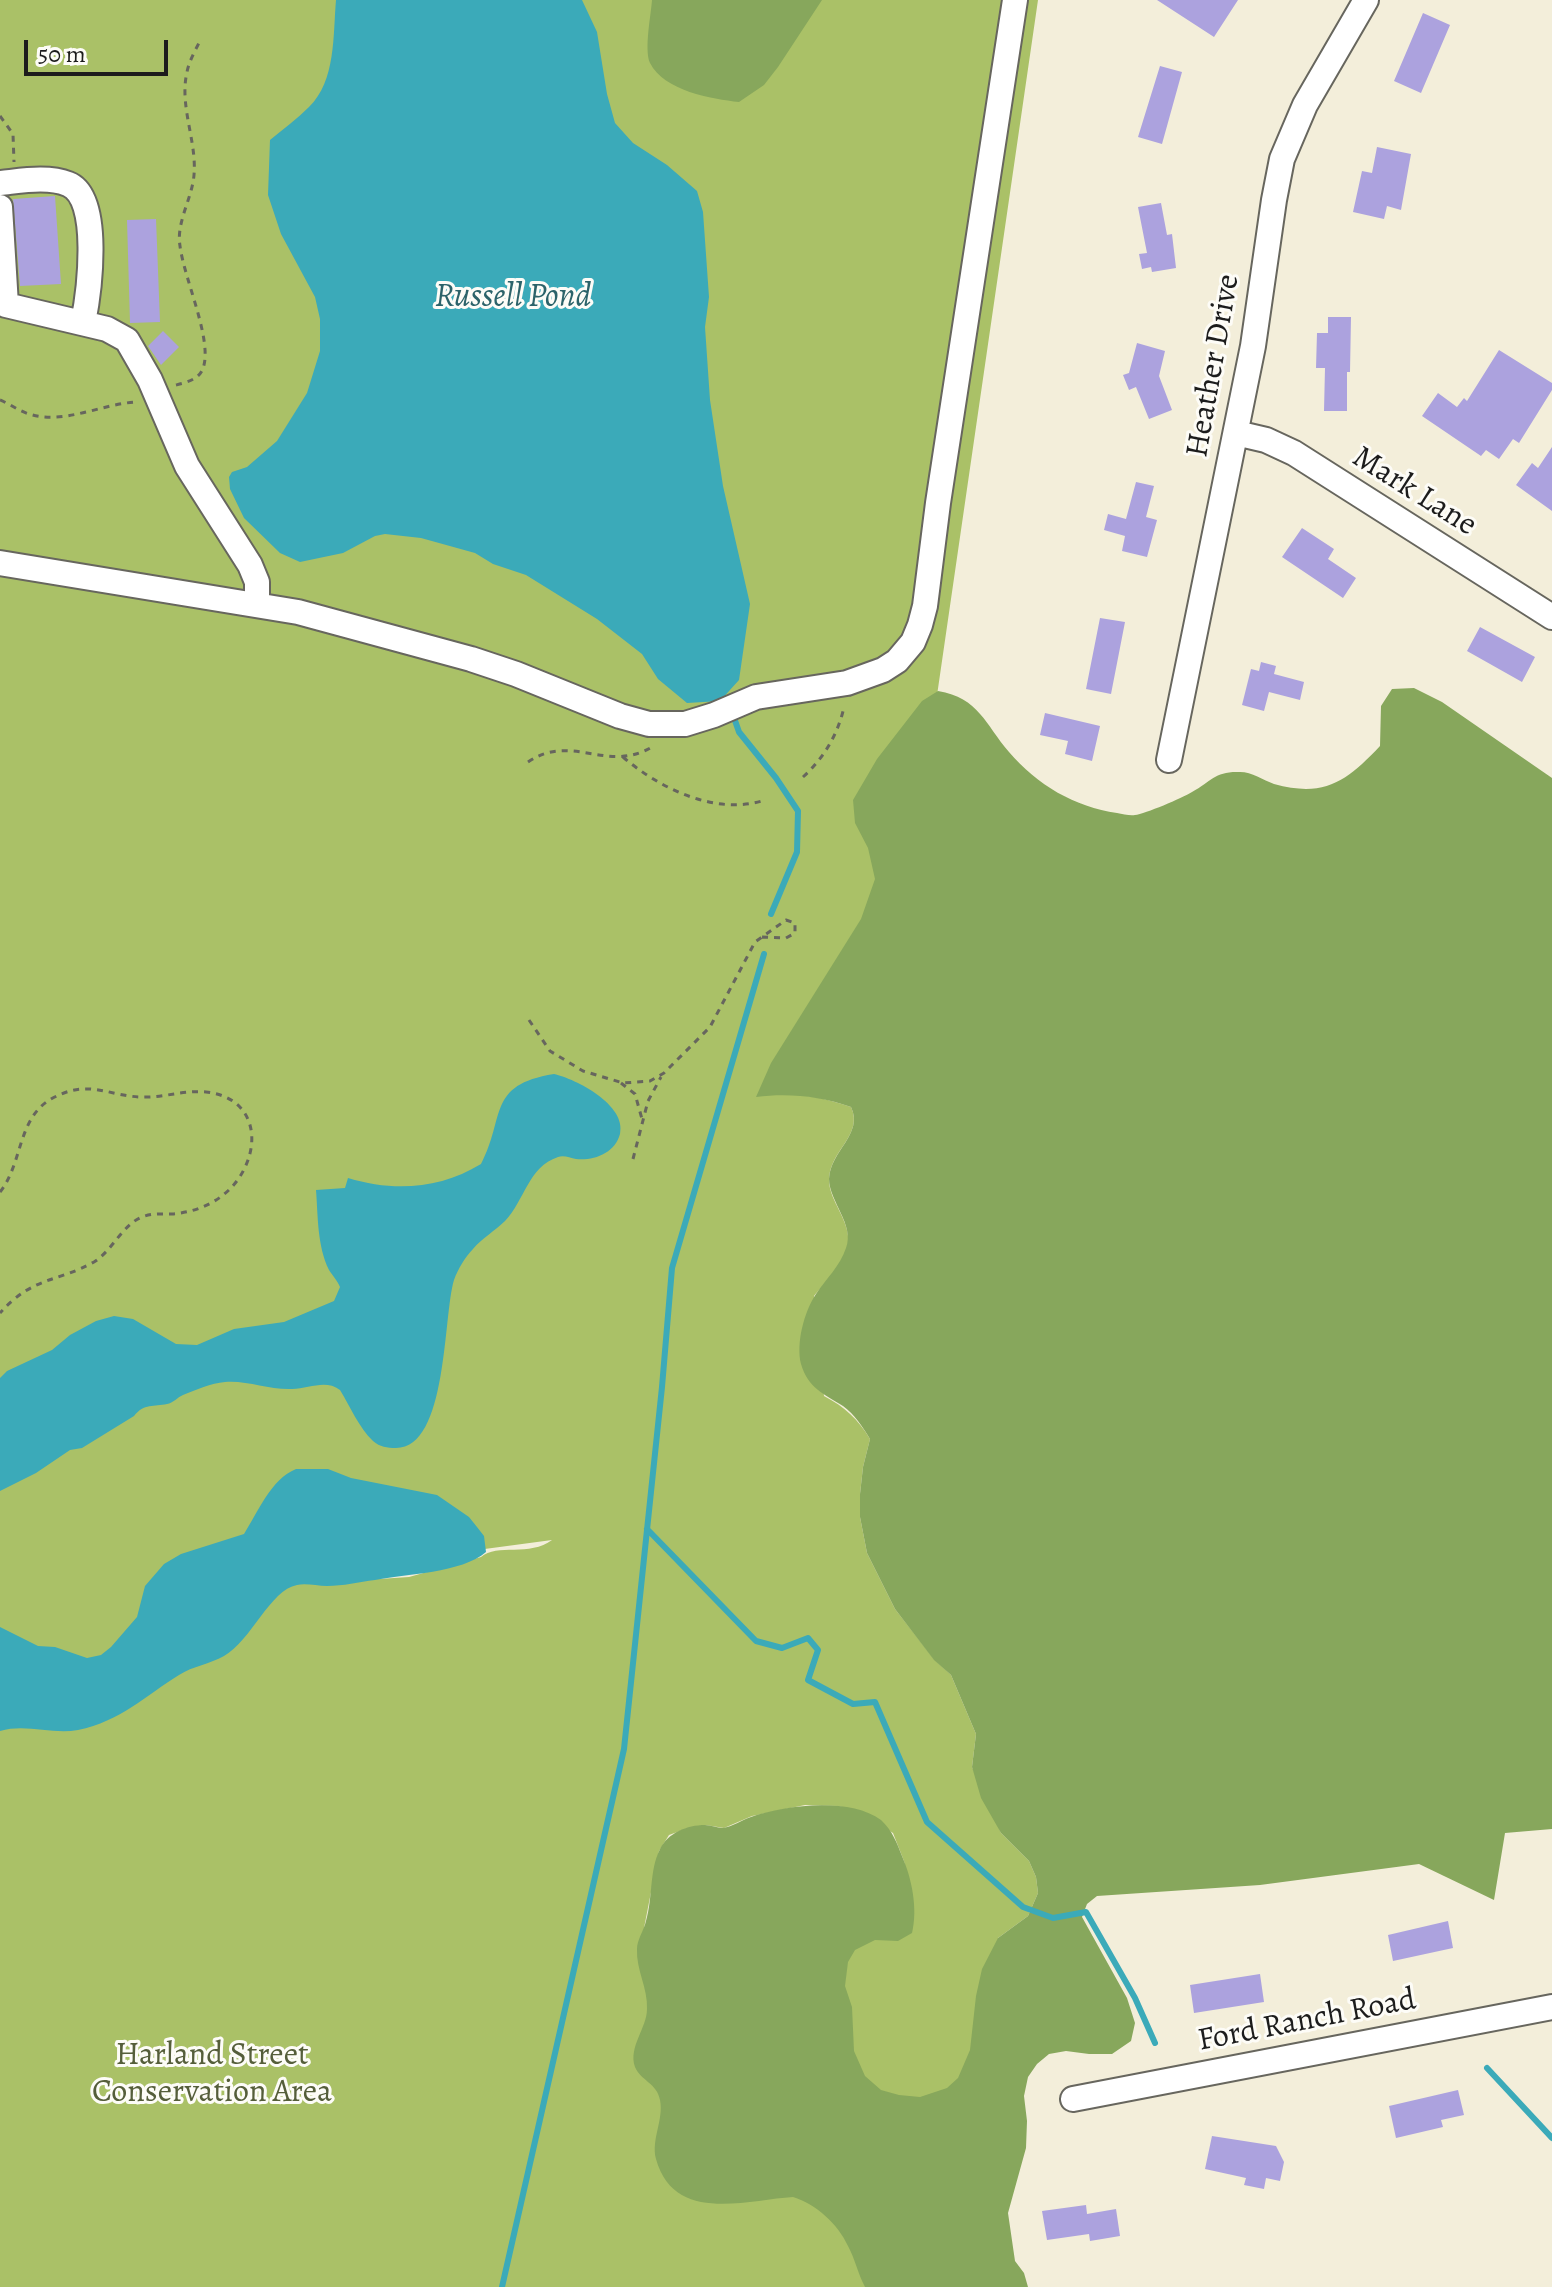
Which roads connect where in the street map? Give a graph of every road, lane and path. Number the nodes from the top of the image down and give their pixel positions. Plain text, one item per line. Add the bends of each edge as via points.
1 (1015, 0) edge
2 (1366, 0) edge
3 (201, 39) dead end
4 (0, 116) edge
5 (7, 182) edge
6 (0, 207) edge
7 (83, 323) junction
8 (155, 394) junction
9 (0, 400) edge
10 (1236, 433) junction
11 (0, 563) edge
12 (257, 603) junction
13 (1552, 617) edge
14 (847, 683) junction
15 (676, 726) junction
16 (623, 757) junction
17 (1169, 760) dead end
18 (528, 762) dead end
19 (803, 777) dead end
20 (762, 801) dead end
21 (760, 937) junction
22 (529, 1020) dead end
23 (664, 1073) junction
24 (618, 1082) junction
25 (642, 1123) junction
26 (633, 1159) dead end
27 (0, 1192) edge
28 (0, 1313) edge
29 (1552, 2007) edge
30 (1073, 2099) dead end

1 - 14 street via 920,625 897,661
2 - 10 street, Heather Drive via 1313,88 1282,159
3 - 8 path via 186,74 195,170 179,242 204,364 191,381
4 - 5 path via 13,134
5 - 7 street via 65,182 84,198 90,276
6 - 7 street via 6,305
7 - 8 street via 127,340
8 - 9 path via 59,417 30,414
8 - 12 street via 187,466 254,573
10 - 13 street, Mark Lane via 1294,453
10 - 17 street, Heather Drive
11 - 12 street
12 - 15 street via 471,659 639,722
14 - 15 street via 769,694
14 - 19 path via 839,726
15 - 16 path via 652,747
16 - 18 path via 554,750
16 - 20 path via 684,794 734,805
21 - 21 path via 786,920 797,928 791,937
21 - 23 path via 710,1027
22 - 24 path via 557,1057
23 - 24 path via 639,1083
23 - 25 path
24 - 25 path via 635,1094
25 - 26 path
27 - 28 path via 15,1169 30,1120 44,1104 72,1090 104,1089 141,1097 216,1093 239,1107 252,1125 249,1160 219,1198 195,1210 139,1218 99,1258 29,1287
29 - 30 street, Ford Ranch Road

